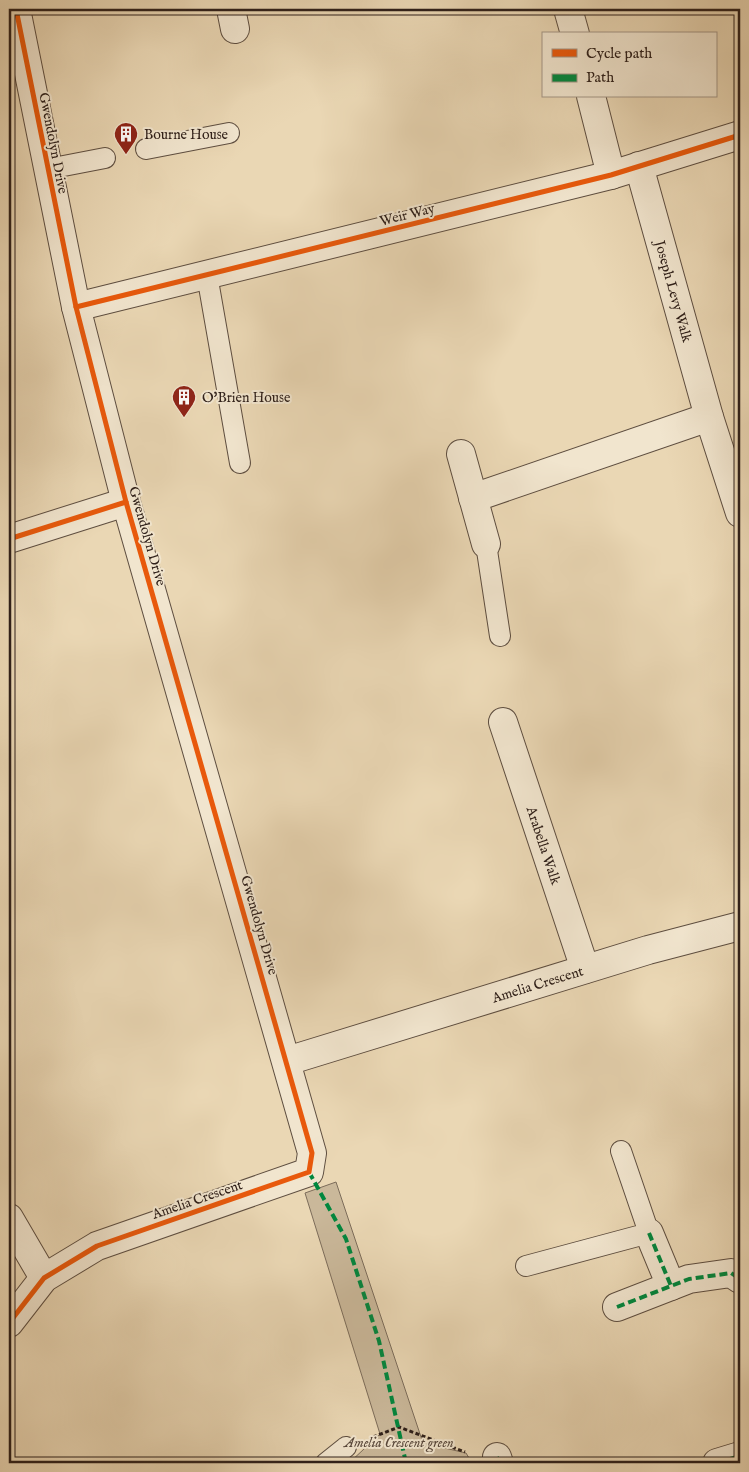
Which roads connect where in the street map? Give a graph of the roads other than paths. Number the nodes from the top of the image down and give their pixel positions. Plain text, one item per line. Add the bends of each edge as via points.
1 (16, 9) edge
2 (568, 9) edge
3 (574, 32) edge
4 (592, 98) edge
5 (229, 133) dead end
6 (740, 135) edge
7 (146, 149) dead end
8 (105, 158) dead end
9 (639, 166) junction
10 (48, 169) junction
11 (611, 175) junction
12 (207, 275) junction
13 (76, 307) junction
14 (709, 417) junction
15 (461, 454) dead end
16 (240, 463) dead end
17 (473, 498) junction
18 (126, 502) junction
19 (740, 512) edge
20 (9, 539) edge
21 (486, 544) joint
22 (500, 636) dead end
23 (503, 722) dead end
24 (740, 926) edge
25 (585, 969) junction
26 (287, 1061) junction
27 (621, 1151) dead end
28 (9, 1218) edge
29 (650, 1233) junction
30 (526, 1266) dead end
31 (44, 1278) junction
32 (740, 1279) edge
33 (670, 1286) junction
34 (617, 1306) dead end
35 (9, 1323) edge
36 (346, 1447) dead end
37 (740, 1456) edge
38 (326, 1463) edge
39 (717, 1463) edge

1 - 10 street, Gwendolyn Drive
2 - 3 street
4 - 11 street
5 - 7 lane
6 - 9 street, Weir Way
8 - 10 lane
9 - 11 street, Weir Way
9 - 14 street, Joseph Levy Walk
10 - 13 street, Gwendolyn Drive
11 - 12 street, Weir Way
12 - 13 street, Weir Way
12 - 16 lane
13 - 18 street, Gwendolyn Drive
14 - 17 street
14 - 19 street, Joseph Levy Walk
15 - 17 street
17 - 21 street
18 - 20 street
18 - 26 street, Gwendolyn Drive
21 - 22 lane
23 - 25 street, Arabella Walk
24 - 25 street, Amelia Crescent
25 - 26 street, Amelia Crescent
26 - 31 street, Amelia Crescent via 312,1153 309,1172 97,1246
27 - 29 lane
28 - 31 street
29 - 30 lane
29 - 33 street
31 - 35 street, Amelia Crescent
32 - 33 street via 731,1274 688,1279
33 - 34 street
36 - 38 lane
37 - 39 street

